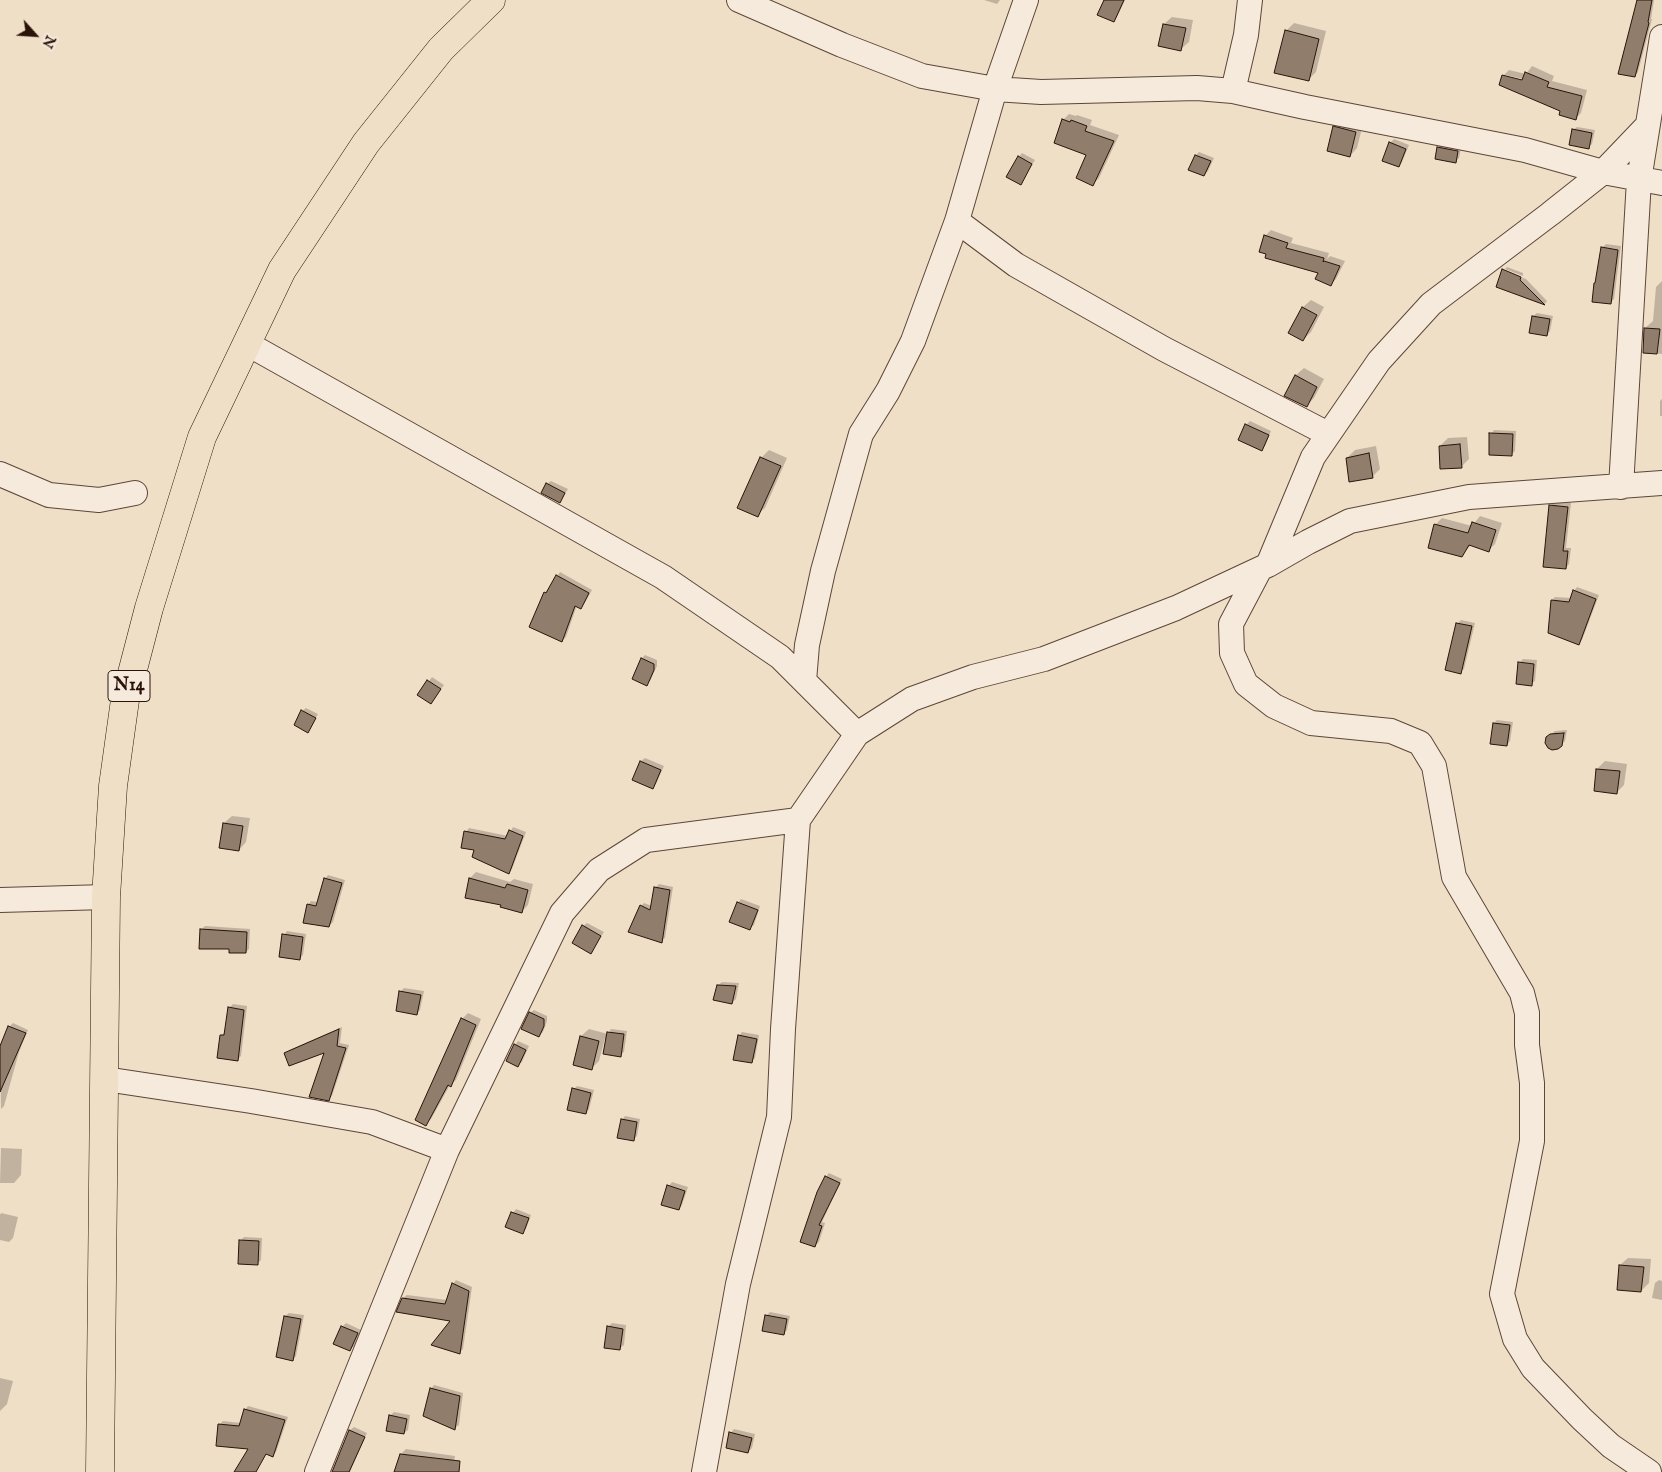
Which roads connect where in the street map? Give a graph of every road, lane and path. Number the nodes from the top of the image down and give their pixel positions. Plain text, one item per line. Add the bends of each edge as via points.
1 (491, 0) edge
2 (739, 0) edge
3 (1026, 0) edge
4 (1250, 0) edge
5 (1662, 37) edge
6 (995, 89) junction
7 (1233, 91) junction
8 (1654, 132) edge
9 (1602, 172) junction
10 (1638, 180) junction
11 (1662, 183) edge
12 (957, 220) junction
13 (246, 343) junction
14 (1328, 434) junction
15 (0, 474) edge
16 (1662, 484) edge
17 (1621, 488) junction
18 (135, 493) dead end
19 (1264, 567) junction
20 (804, 681) junction
21 (857, 734) junction
22 (798, 820) junction
23 (106, 897) junction
24 (0, 900) edge
25 (105, 1079) junction
26 (447, 1150) junction
27 (100, 1472) edge
28 (318, 1472) edge
29 (704, 1472) edge
30 (1649, 1472) edge

1 - 13 main road, N14 via 442,49 366,143 282,270
2 - 6 street via 922,76
3 - 6 street
4 - 7 street
5 - 8 street
6 - 7 street via 1041,92 1197,88
6 - 12 street
7 - 9 street via 1525,150
8 - 9 street
8 - 10 street via 1642,151
9 - 10 street
9 - 14 street via 1431,304 1379,360
10 - 11 street
10 - 17 street
12 - 14 street via 1016,265 1164,349
12 - 20 street via 913,341 888,391 861,434 823,571 807,645
13 - 20 street via 663,577 780,657
13 - 23 main road, N14 via 202,437 149,608 125,700 113,786
14 - 19 street via 1313,457
15 - 18 street via 49,495 99,500
16 - 17 street
17 - 19 street via 1469,497 1350,521
19 - 21 street via 1176,608 1044,659 973,677 912,699
19 - 30 street via 1232,624 1232,653 1246,684 1274,706 1310,723 1391,731 1420,743 1434,766 1454,877 1522,993 1527,1013 1532,1141 1502,1294 1514,1339 1532,1368 1582,1419 1611,1446
20 - 21 street
21 - 22 street
22 - 26 street via 646,840 599,870 562,913
22 - 29 street via 779,1117 738,1284
23 - 24 street
23 - 25 main road, N14
25 - 26 street via 372,1122
25 - 27 main road, N14
26 - 28 street

